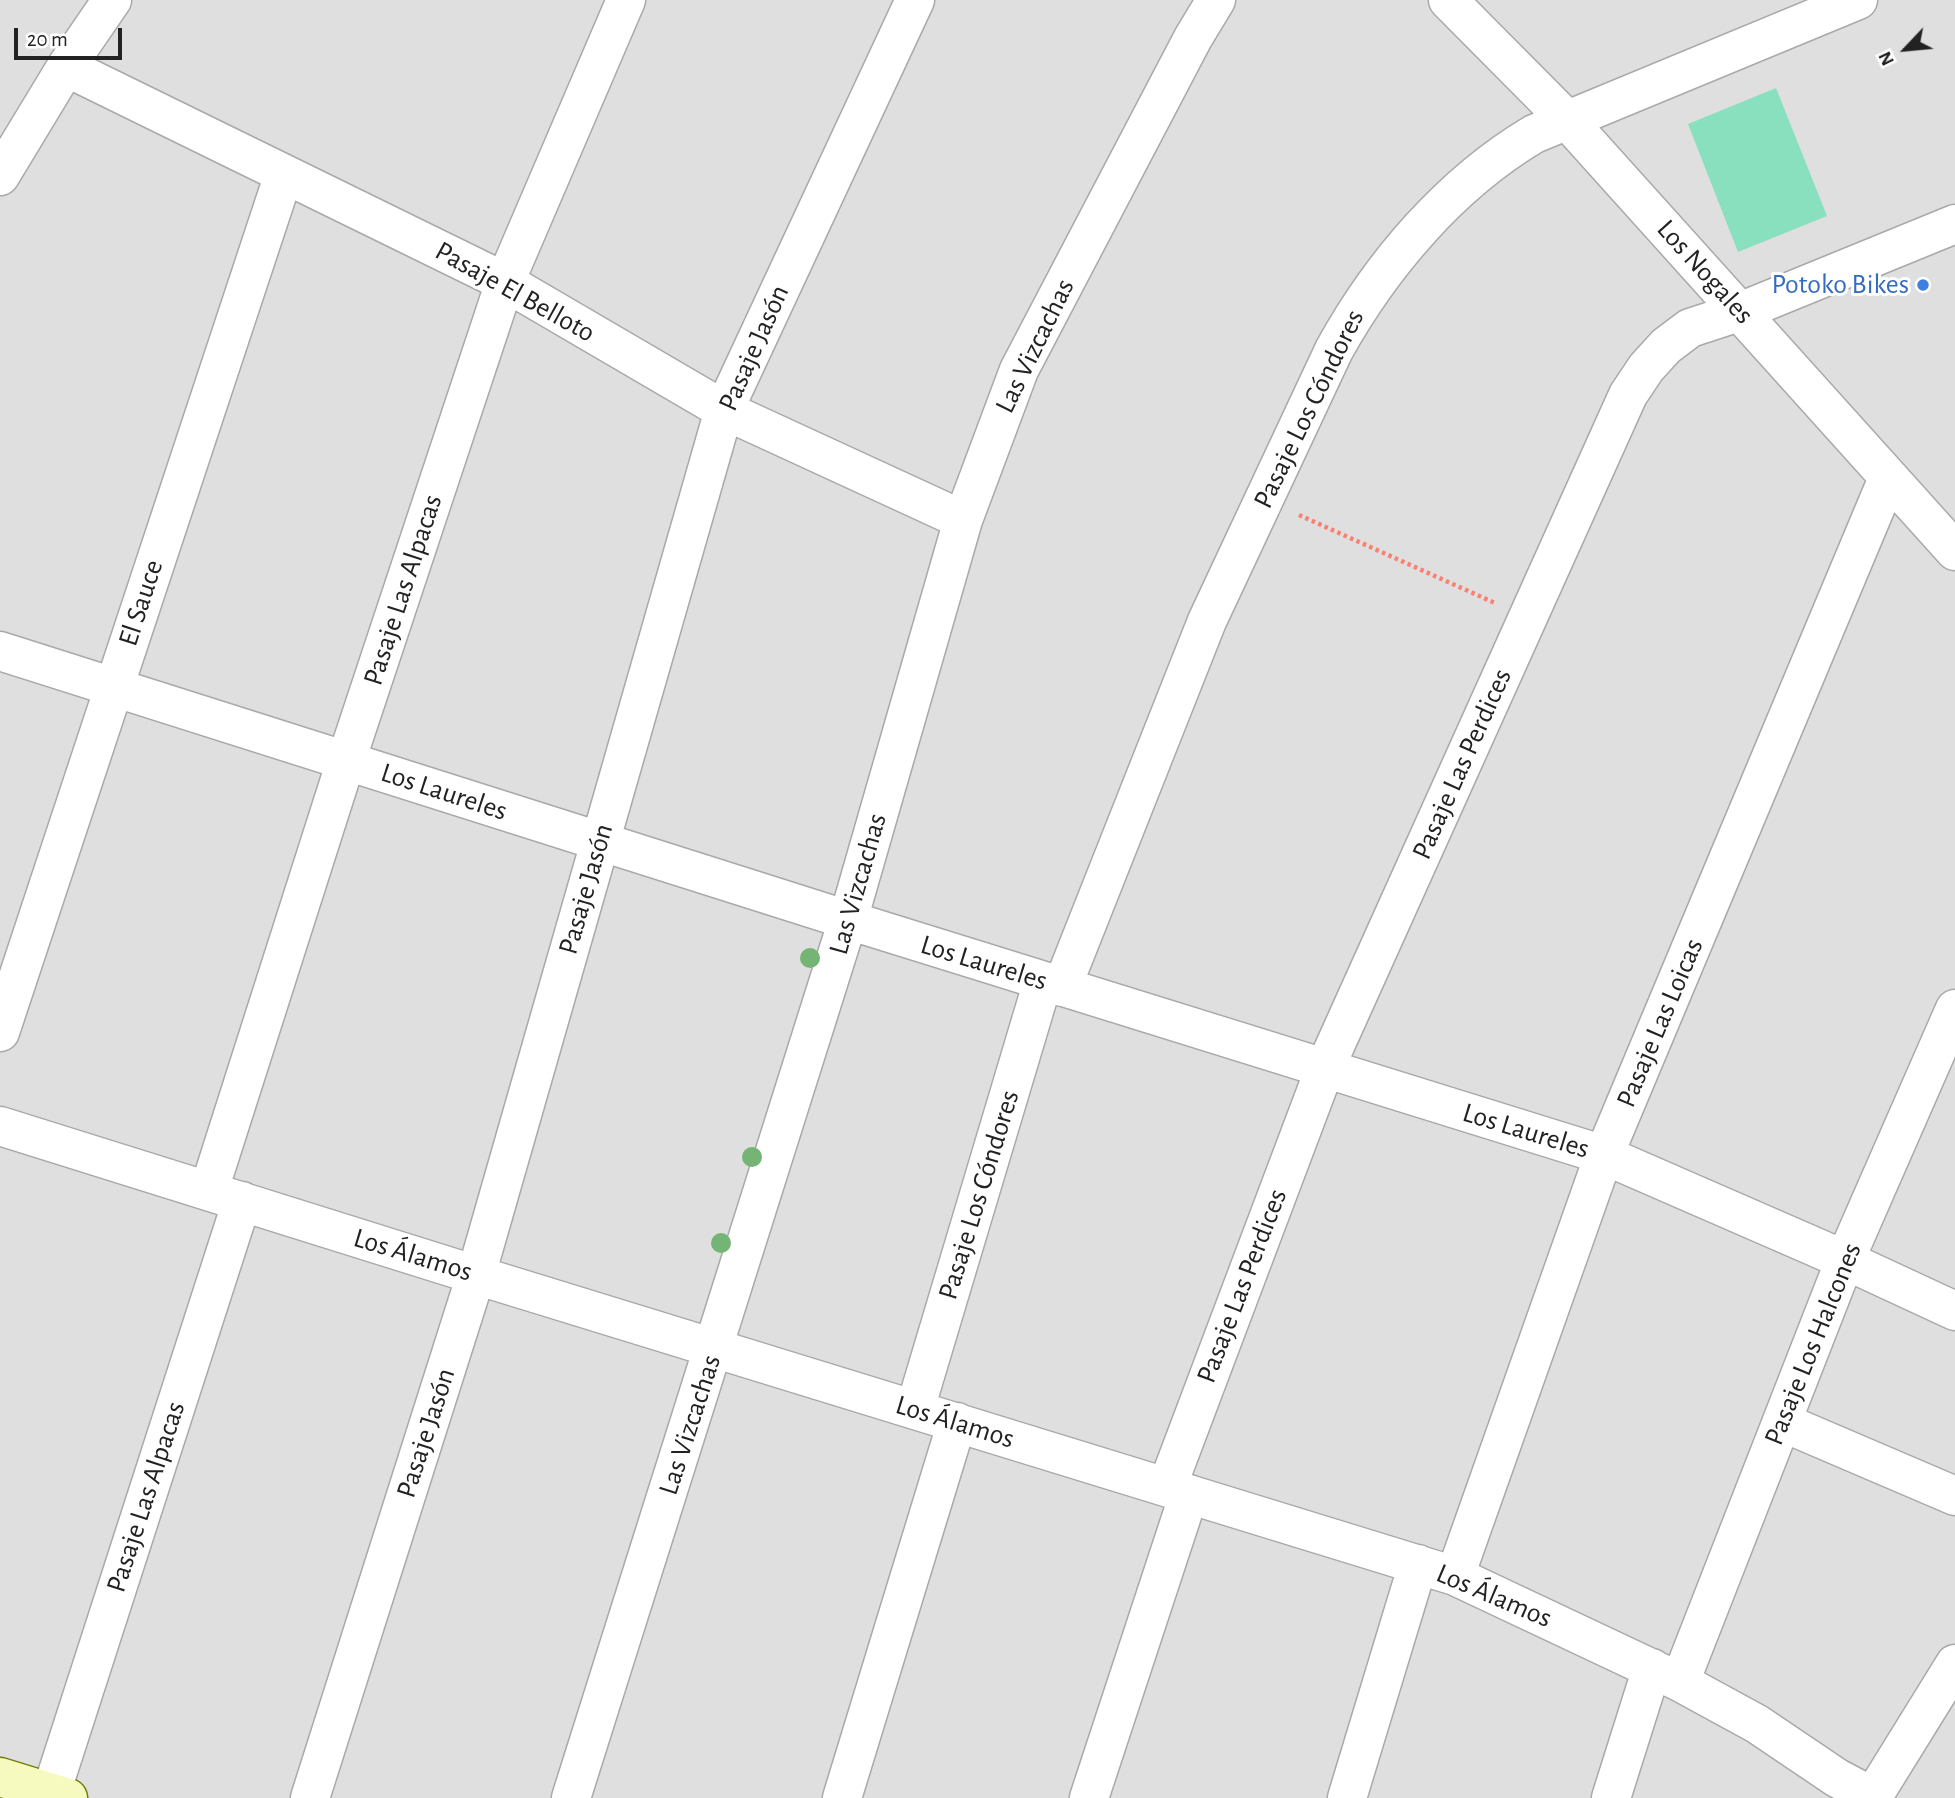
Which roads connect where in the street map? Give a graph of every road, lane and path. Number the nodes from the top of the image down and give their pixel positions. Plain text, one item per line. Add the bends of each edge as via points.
1 (112, 0) edge
2 (626, 0) edge
3 (915, 0) edge
4 (1216, 0) edge
5 (1448, 0) edge
6 (1858, 0) edge
7 (66, 67) junction
8 (1567, 120) junction
9 (284, 174) junction
10 (0, 176) edge
11 (1955, 224) edge
12 (505, 282) junction
13 (1741, 311) junction
14 (724, 410) junction
15 (1888, 478) junction
16 (1264, 500) junction
17 (962, 520) junction
18 (1955, 551) edge
19 (1528, 618) junction
20 (0, 651) edge
21 (113, 687) junction
22 (346, 761) junction
23 (600, 842) junction
24 (848, 920) junction
25 (1052, 984) junction
26 (1955, 1009) edge
27 (0, 1032) edge
28 (1325, 1068) junction
29 (3, 1137) edge
30 (1604, 1155) junction
31 (225, 1196) junction
32 (1845, 1260) junction
33 (476, 1275) junction
34 (1955, 1311) edge
35 (714, 1348) junction
36 (915, 1409) junction
37 (957, 1422) junction
38 (1782, 1422) junction
39 (1178, 1490) junction
40 (1955, 1496) edge
41 (1418, 1564) junction
42 (1455, 1576) junction
43 (1955, 1664) edge
44 (1666, 1675) junction
45 (0, 1777) edge
46 (59, 1795) edge
47 (310, 1798) edge
48 (570, 1798) edge
49 (842, 1798) edge
50 (1089, 1798) edge
51 (1347, 1798) edge
52 (1611, 1798) edge
53 (1873, 1798) edge

1 - 7 street
2 - 12 street, Pasaje Las Alpacas
3 - 14 street, Pasaje Jasón
4 - 17 street, Las Vizcachas via 1018,370
5 - 8 street, Los Nogales
6 - 8 street, Pasaje Los Cóndores
7 - 9 street, Pasaje El Belloto
7 - 10 street
8 - 13 street, Los Nogales
8 - 16 street, Pasaje Los Cóndores via 1534,134 1481,169 1384,270 1334,350
9 - 12 street, Pasaje El Belloto
9 - 21 street, El Sauce
11 - 13 street, Pasaje Las Perdices
12 - 14 street, Pasaje El Belloto
12 - 22 street, Pasaje Las Alpacas
13 - 15 street, Los Nogales
13 - 19 street, Pasaje Las Perdices via 1690,328 1646,368 1628,395
14 - 17 street, Pasaje El Belloto
14 - 23 street, Pasaje Jasón
15 - 18 street, Los Nogales
15 - 30 street, Pasaje Las Loicas
16 - 19 path
16 - 25 street, Pasaje Los Cóndores via 1207,621
17 - 24 street, Las Vizcachas
19 - 28 street, Pasaje Las Perdices
20 - 21 street, Los Laureles
21 - 22 street, Los Laureles
21 - 27 street, El Sauce
22 - 23 street, Los Laureles
22 - 31 street, Pasaje Las Alpacas
23 - 24 street, Los Laureles
23 - 33 street, Pasaje Jasón
24 - 25 street, Los Laureles
24 - 35 street, Las Vizcachas
25 - 28 street, Los Laureles
25 - 36 street, Pasaje Los Cóndores
26 - 32 street, Pasaje Los Halcones
28 - 30 street, Los Laureles
28 - 39 street, Pasaje Las Perdices
29 - 31 street, Los Álamos
30 - 32 street, Los Laureles
30 - 42 street, Pasaje Las Loicas
31 - 33 street, Los Álamos
31 - 46 street, Pasaje Las Alpacas
32 - 34 street, Los Laureles
32 - 38 street, Pasaje Los Halcones
33 - 35 street, Los Álamos
33 - 47 street, Pasaje Jasón
35 - 36 street, Los Álamos
35 - 48 street, Las Vizcachas
36 - 37 street, Los Álamos
37 - 39 street, Los Álamos
37 - 49 street
38 - 40 street
38 - 44 street, Pasaje Los Halcones
39 - 41 street, Los Álamos
39 - 50 street, Pasaje Las Perdices
41 - 42 street, Los Álamos
41 - 51 street
42 - 44 street, Los Álamos
43 - 53 street
44 - 52 street, Pasaje Los Halcones
44 - 53 street, Los Álamos via 1757,1724
45 - 46 main road

